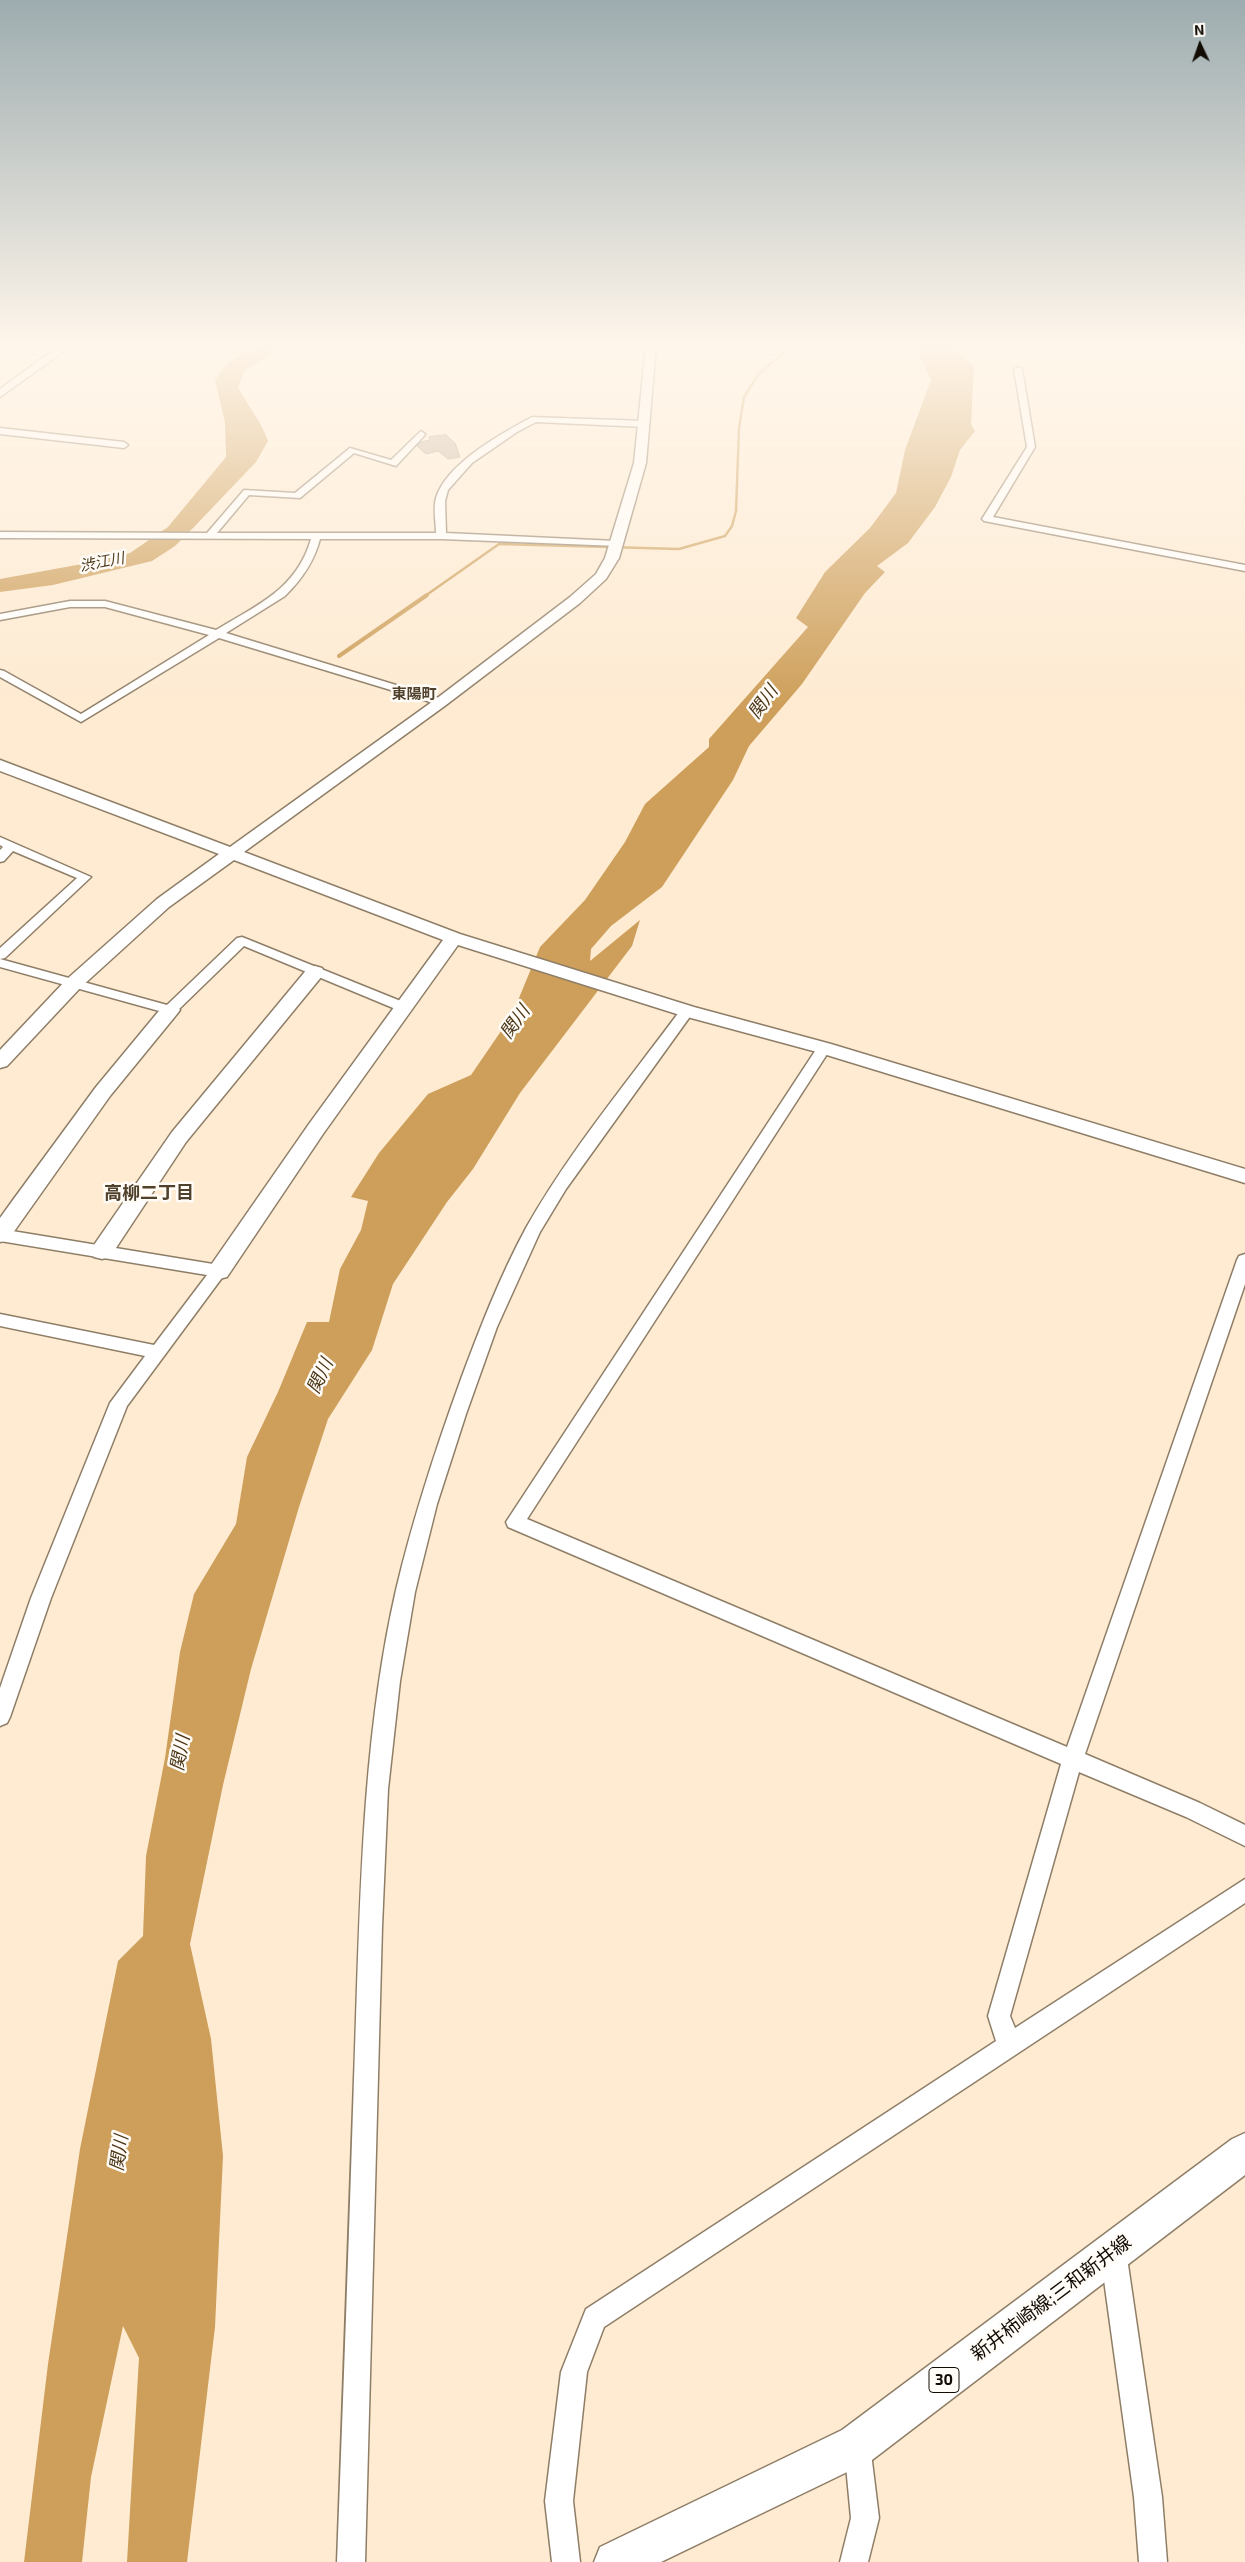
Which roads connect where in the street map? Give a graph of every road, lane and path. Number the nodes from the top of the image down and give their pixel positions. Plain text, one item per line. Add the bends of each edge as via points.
1 (334, 466) edge
2 (464, 466) edge
3 (639, 466) edge
4 (1020, 466) edge
5 (0, 535) edge
6 (209, 536) junction
7 (316, 536) junction
8 (441, 536) junction
9 (616, 544) junction
10 (1245, 568) edge
11 (0, 617) edge
12 (218, 634) junction
13 (0, 672) edge
14 (441, 702) junction
15 (0, 765) edge
16 (5, 843) edge
17 (231, 854) junction
18 (0, 858) edge
19 (460, 939) junction
20 (0, 955) edge
21 (0, 963) edge
22 (315, 972) junction
23 (74, 984) junction
24 (403, 1007) junction
25 (170, 1010) junction
26 (687, 1011) junction
27 (824, 1048) junction
28 (0, 1062) edge
29 (1245, 1176) edge
30 (0, 1235) edge
31 (102, 1251) junction
32 (1245, 1260) edge
33 (218, 1271) junction
34 (0, 1320) edge
35 (158, 1352) junction
36 (0, 1717) edge
37 (1072, 1761) junction
38 (1245, 1836) edge
39 (1245, 1890) edge
40 (1008, 2046) junction
41 (1245, 2152) edge
42 (1113, 2251) junction
43 (857, 2445) junction
44 (351, 2562) edge
45 (566, 2562) edge
46 (615, 2562) edge
47 (854, 2562) edge
48 (1153, 2562) edge

1 - 6 street via 296,496 246,492
2 - 8 street via 444,489 440,502
3 - 9 street
4 - 10 street via 987,519
5 - 6 street
6 - 7 street
7 - 8 street
7 - 12 street via 302,573 281,594
8 - 9 street
9 - 14 street via 601,576 575,600
11 - 12 street via 70,604 106,604
12 - 13 street via 81,719
12 - 14 street
14 - 17 street
15 - 17 street
16 - 18 street
16 - 20 street via 85,877
17 - 19 street
17 - 23 street via 163,904
19 - 24 street
19 - 26 street
21 - 23 street
22 - 24 street
22 - 25 street via 242,941
22 - 31 street via 179,1137
23 - 25 street
23 - 28 street
24 - 33 street
25 - 30 street via 118,1070
26 - 27 street
26 - 44 street via 560,1185 532,1232 489,1327 457,1414 428,1504 405,1592 390,1681 378,1789 370,1937
27 - 29 street
27 - 37 street via 515,1522
30 - 31 street
31 - 33 street
32 - 37 street
33 - 35 street
34 - 35 street
35 - 36 street via 119,1403 41,1598
37 - 38 street via 1193,1810
37 - 40 street via 999,2016
39 - 40 street
40 - 45 street via 595,2318 574,2372 560,2501
41 - 42 main road, 新井柿崎線;三和新井線 / 30
42 - 43 main road, 新井柿崎線;三和新井線 / 30
42 - 48 street via 1148,2497
43 - 46 main road, 新井柿崎線;三和新井線 / 30
43 - 47 street via 865,2518

